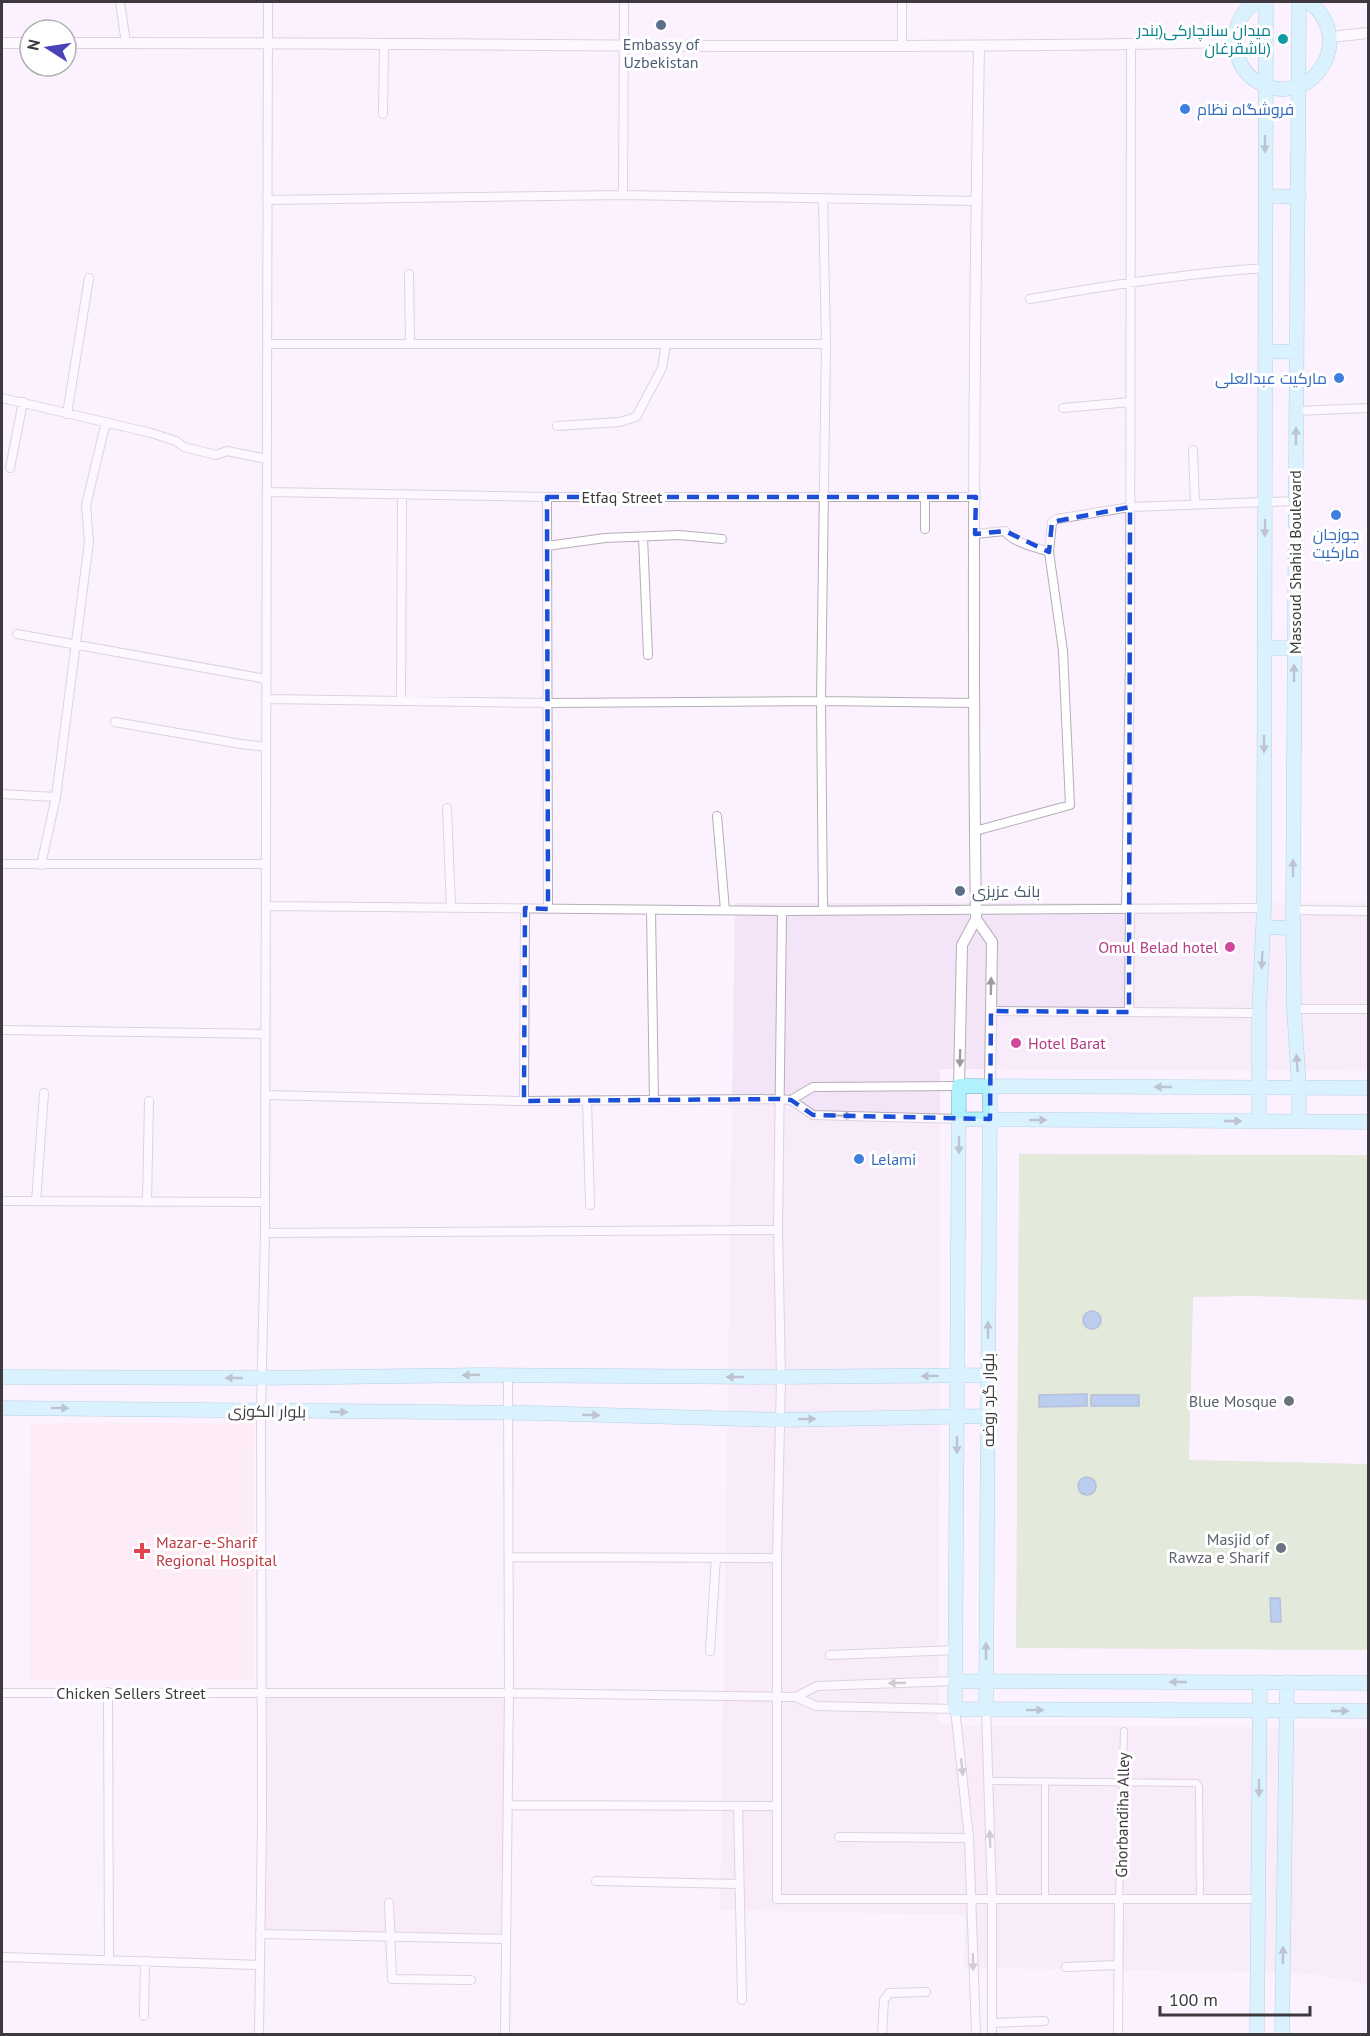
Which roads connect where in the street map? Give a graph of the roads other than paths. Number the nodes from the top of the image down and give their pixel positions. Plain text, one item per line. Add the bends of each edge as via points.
1 (120, 2) edge
2 (267, 2) edge
3 (624, 2) edge
4 (902, 2) edge
5 (1256, 2) edge
6 (1266, 2) edge
7 (1299, 2) edge
8 (1309, 2) edge
9 (1368, 33) edge
10 (1330, 37) junction
11 (1234, 42) junction
12 (2, 43) edge
13 (18, 43) edge
14 (78, 43) edge
15 (126, 43) junction
16 (267, 44) junction
17 (1131, 44) junction
18 (384, 45) junction
19 (902, 46) junction
20 (979, 46) junction
21 (623, 47) junction
22 (1265, 86) junction
23 (1300, 86) junction
24 (383, 114) dead end
25 (623, 195) junction
26 (1266, 196) junction
27 (1299, 197) junction
28 (823, 198) junction
29 (267, 200) junction
30 (977, 201) junction
31 (1266, 268) junction
32 (409, 274) dead end
33 (89, 278) dead end
34 (1131, 281) junction
35 (1030, 298) dead end
36 (267, 344) junction
37 (410, 344) junction
38 (666, 344) junction
39 (826, 344) junction
40 (1266, 351) junction
41 (1297, 352) junction
42 (2, 398) edge
43 (23, 402) junction
44 (1130, 402) junction
45 (1063, 408) dead end
46 (1368, 408) edge
47 (1296, 411) junction
48 (67, 414) junction
49 (106, 422) junction
50 (557, 426) dead end
51 (1193, 450) dead end
52 (267, 459) junction
53 (10, 468) dead end
54 (268, 492) junction
55 (402, 495) junction
56 (547, 497) junction
57 (925, 497) junction
58 (976, 497) junction
59 (824, 498) junction
60 (1266, 501) junction
61 (1296, 501) junction
62 (1196, 504) junction
63 (1130, 507) junction
64 (925, 529) dead end
65 (975, 534) junction
66 (643, 537) junction
67 (722, 539) dead end
68 (547, 546) junction
69 (1048, 552) junction
70 (17, 634) dead end
71 (74, 645) junction
72 (1264, 648) junction
73 (1295, 648) junction
74 (648, 655) dead end
75 (266, 679) junction
76 (266, 699) junction
77 (401, 701) junction
78 (821, 701) junction
79 (548, 703) junction
80 (975, 703) junction
81 (115, 722) dead end
82 (266, 747) junction
83 (2, 794) edge
84 (56, 797) junction
85 (447, 808) dead end
86 (717, 816) dead end
87 (975, 831) junction
88 (2, 864) edge
89 (266, 864) junction
90 (41, 865) junction
91 (266, 906) junction
92 (451, 908) junction
93 (525, 908) junction
94 (1264, 908) junction
95 (548, 909) junction
96 (1128, 909) junction
97 (651, 910) junction
98 (725, 910) junction
99 (822, 910) junction
100 (1293, 910) junction
101 (782, 911) junction
102 (1368, 911) edge
103 (976, 914) junction
104 (1263, 927) junction
105 (1293, 928) junction
106 (1294, 1009) junction
107 (1368, 1009) edge
108 (991, 1011) junction
109 (1129, 1012) junction
110 (1259, 1013) junction
111 (2, 1030) edge
112 (265, 1034) junction
113 (959, 1086) junction
114 (990, 1086) junction
115 (1258, 1087) junction
116 (1299, 1088) junction
117 (1368, 1088) edge
118 (44, 1093) dead end
119 (265, 1095) junction
120 (780, 1099) junction
121 (654, 1100) junction
122 (790, 1100) junction
123 (149, 1101) dead end
124 (524, 1101) junction
125 (587, 1101) junction
126 (959, 1119) junction
127 (990, 1119) junction
128 (1259, 1121) junction
129 (1299, 1121) junction
130 (1368, 1122) edge
131 (2, 1201) edge
132 (36, 1201) junction
133 (147, 1202) junction
134 (265, 1202) junction
135 (590, 1205) dead end
136 (778, 1230) junction
137 (265, 1233) junction
138 (988, 1375) junction
139 (508, 1376) junction
140 (957, 1376) junction
141 (2, 1377) edge
142 (781, 1377) junction
143 (262, 1378) junction
144 (2, 1408) edge
145 (261, 1411) junction
146 (509, 1414) junction
147 (988, 1416) junction
148 (957, 1417) junction
149 (780, 1420) junction
150 (509, 1557) junction
151 (716, 1558) junction
152 (777, 1558) junction
153 (956, 1650) junction
154 (711, 1651) dead end
155 (830, 1655) dead end
156 (955, 1681) junction
157 (986, 1681) junction
158 (1260, 1682) junction
159 (1287, 1683) junction
160 (1368, 1683) edge
161 (108, 1692) junction
162 (2, 1693) edge
163 (509, 1693) junction
164 (261, 1694) junction
165 (777, 1697) junction
166 (796, 1697) junction
167 (955, 1709) junction
168 (986, 1709) junction
169 (1259, 1711) junction
170 (1286, 1711) junction
171 (1368, 1711) edge
172 (1124, 1731) dead end
173 (988, 1781) junction
174 (1045, 1782) junction
175 (1122, 1783) junction
176 (508, 1805) junction
177 (738, 1806) junction
178 (777, 1806) junction
179 (839, 1837) dead end
180 (969, 1838) junction
181 (596, 1881) dead end
182 (739, 1884) junction
183 (973, 1898) junction
184 (992, 1898) junction
185 (1045, 1898) junction
186 (1119, 1898) junction
187 (1200, 1899) junction
188 (1258, 1899) junction
189 (389, 1903) dead end
190 (261, 1934) junction
191 (389, 1936) junction
192 (506, 1939) junction
193 (2, 1957) edge
194 (109, 1960) junction
195 (146, 1962) junction
196 (260, 1965) junction
197 (1118, 1965) junction
198 (1066, 1967) dead end
199 (471, 1980) dead end
200 (926, 1992) dead end
201 (742, 2000) dead end
202 (144, 2016) dead end
203 (1044, 2021) dead end
204 (992, 2023) junction
205 (260, 2034) edge
206 (505, 2034) edge
207 (882, 2034) edge
208 (976, 2034) edge
209 (992, 2034) edge
210 (1118, 2034) edge
211 (1257, 2034) edge
212 (1282, 2034) edge

1 - 15 street
2 - 16 street
3 - 21 street
4 - 19 street
5 - 11 main road via 1243,14
6 - 22 main road, Massoud Shahid Boulevard
7 - 23 main road, Massoud Shahid Boulevard
8 - 10 main road via 1321,12
9 - 10 street
10 - 23 main road via 1323,66
11 - 17 street
11 - 22 main road via 1243,69
12 - 13 street
14 - 15 street
15 - 16 street
16 - 18 street
16 - 29 street
17 - 20 street
17 - 34 street
18 - 21 street
18 - 24 street
19 - 20 street
19 - 21 street
20 - 30 street
21 - 25 street
22 - 23 main road
22 -> 26 main road, Massoud Shahid Boulevard
23 - 27 main road, Massoud Shahid Boulevard
25 - 28 street
25 - 29 street
26 - 27 main road
26 - 31 main road, Massoud Shahid Boulevard
27 - 41 main road, Massoud Shahid Boulevard
28 - 30 street
28 - 39 street
29 - 36 street
30 - 58 street
31 - 34 street
31 - 40 main road, Massoud Shahid Boulevard
32 - 37 street
33 - 48 street
34 - 35 street
34 - 44 street
36 - 37 street
36 - 52 street
37 - 38 street
38 - 39 street
38 - 50 street via 663,369 636,417 620,422
39 - 59 street
40 - 41 main road
40 - 60 main road, Massoud Shahid Boulevard
41 - 47 main road, Massoud Shahid Boulevard
42 - 43 street
43 - 48 street
43 - 53 street
44 - 45 street
44 - 63 street
46 - 47 street
61 -> 47 main road, Massoud Shahid Boulevard
48 - 49 street
49 - 52 street via 176,441 184,447
49 - 71 street via 86,505 89,542
51 - 62 street
52 - 54 street
54 - 55 street, Etfaq Street
54 - 75 street
55 - 56 street, Etfaq Street
55 - 77 street
56 - 59 street, Etfaq Street
56 - 68 street
57 - 58 street, Etfaq Street
57 - 59 street, Etfaq Street
57 - 64 street
58 - 65 street
59 - 78 street
60 - 61 street
60 - 62 street
60 -> 72 main road, Massoud Shahid Boulevard
61 - 73 main road, Massoud Shahid Boulevard
62 - 63 street
63 - 69 street via 1057,519 1052,522
63 - 96 street
65 - 69 street via 1005,531
65 - 80 street
66 - 67 street
66 - 68 street
66 - 74 street
68 - 79 street
69 - 87 street via 1063,651 1070,805
70 - 71 street
71 - 75 street
71 - 84 street
72 - 73 main road
72 -> 94 main road, Massoud Shahid Boulevard
100 -> 73 main road, Massoud Shahid Boulevard
75 - 76 street
76 - 77 street
76 - 82 street
77 - 79 street
78 - 79 street
78 - 80 street
78 - 99 street
79 - 95 street
80 - 87 street
81 - 82 street
82 - 89 street
83 - 84 street
84 - 90 street
85 - 92 street
86 - 98 street
87 - 103 street
88 - 90 street
89 - 90 street
89 - 91 street
91 - 92 street
91 - 112 street
92 - 93 street
93 - 95 street
93 - 124 street
94 - 96 street
94 - 104 main road, Massoud Shahid Boulevard
95 - 97 street
96 - 103 street
96 - 109 street
97 - 98 street
97 - 121 street
98 - 101 street
99 - 101 street
99 - 103 street
100 - 102 street
100 - 105 main road, Massoud Shahid Boulevard
101 - 120 street
108 -> 103 street via 992,942
103 -> 113 street via 962,945
104 - 105 main road
104 -> 110 main road, Massoud Shahid Boulevard
105 - 106 main road, Massoud Shahid Boulevard
106 - 107 street
116 -> 106 main road, Massoud Shahid Boulevard
108 - 109 street
108 - 114 street
109 - 110 street
110 - 115 main road, Massoud Shahid Boulevard
111 - 112 street
112 - 119 street
113 - 114 main road
113 - 122 street via 813,1088
113 - 126 main road, بلوار گرد روضه
115 -> 114 main road
114 - 127 main road, بلوار گرد روضه
115 - 116 main road
115 - 128 main road, Massoud Shahid Boulevard
116 - 117 main road
116 - 129 main road, Massoud Shahid Boulevard
118 - 132 street
119 - 124 street
119 - 134 street
120 - 121 street
120 - 122 street
120 - 136 street
121 - 125 street
122 -> 126 street via 813,1115
123 - 133 street
124 - 125 street
125 - 135 street
126 - 127 main road
126 -> 140 main road, بلوار گرد روضه
127 -> 128 main road
138 -> 127 main road, بلوار گرد روضه
128 - 129 main road
129 - 130 main road
131 - 132 street
132 - 133 street
133 - 134 street
134 - 137 street
136 - 137 street
136 - 142 street
137 - 143 street
138 - 140 main road, بلوار الکوزی
138 - 147 main road, بلوار گرد روضه
142 -> 139 main road, بلوار الکوزی
139 -> 143 main road, بلوار الکوزی
139 - 146 street
140 -> 142 main road, بلوار الکوزی
140 - 148 main road, بلوار گرد روضه
143 -> 141 main road, بلوار الکوزی
142 - 149 street
143 - 145 street
144 -> 145 main road, بلوار الکوزی
145 -> 146 main road, بلوار الکوزی
145 - 164 street
146 -> 149 main road, بلوار الکوزی
146 - 150 street
147 - 148 main road, بلوار الکوزی
157 -> 147 main road, بلوار گرد روضه
149 -> 148 main road, بلوار الکوزی
148 -> 153 main road, بلوار گرد روضه
149 - 152 street
150 - 151 street
150 - 163 street
151 - 152 street
151 - 154 street
152 - 165 street
153 - 155 street
153 - 156 main road, بلوار گرد روضه
156 - 157 main road
156 -> 166 street via 817,1686
156 - 167 main road, بلوار گرد روضه
158 -> 157 main road
157 - 168 main road, بلوار گرد روضه
158 - 159 main road
158 - 169 main road
159 - 160 main road
159 - 170 main road
161 - 162 street, Chicken Sellers Street
161 - 164 street, Chicken Sellers Street
161 - 194 street
163 - 164 street, Chicken Sellers Street
163 - 165 street, Chicken Sellers Street
163 - 176 street
164 - 190 street
165 - 166 street, Chicken Sellers Street
165 - 178 street
166 - 167 street via 816,1706
167 - 168 main road
167 -> 180 street
168 -> 169 main road
168 - 173 street
169 - 170 main road
169 -> 188 main road
170 -> 171 main road
212 -> 170 main road
172 - 175 street, Ghorbandiha Alley
173 - 174 street
184 -> 173 street
174 - 175 street
174 - 185 street
175 - 186 street, Ghorbandiha Alley
175 - 187 street via 1199,1785
176 - 177 street
176 - 192 street
177 - 178 street
177 - 182 street
178 - 183 street via 777,1899
179 - 180 street
180 - 183 street
181 - 182 street
182 - 201 street
183 - 184 street
183 -> 208 street
184 - 185 street
184 - 204 street
185 - 186 street
186 - 187 street
186 - 197 street
187 - 188 street
188 - 211 main road
189 - 191 street
190 - 191 street
190 - 196 street
191 - 192 street
191 - 199 street via 392,1978
192 - 206 street
193 - 194 street
194 - 195 street
195 - 196 street
195 - 202 street
196 - 205 street
197 - 198 street
197 - 210 street
200 - 207 street via 886,1995
203 - 204 street
204 - 209 street

